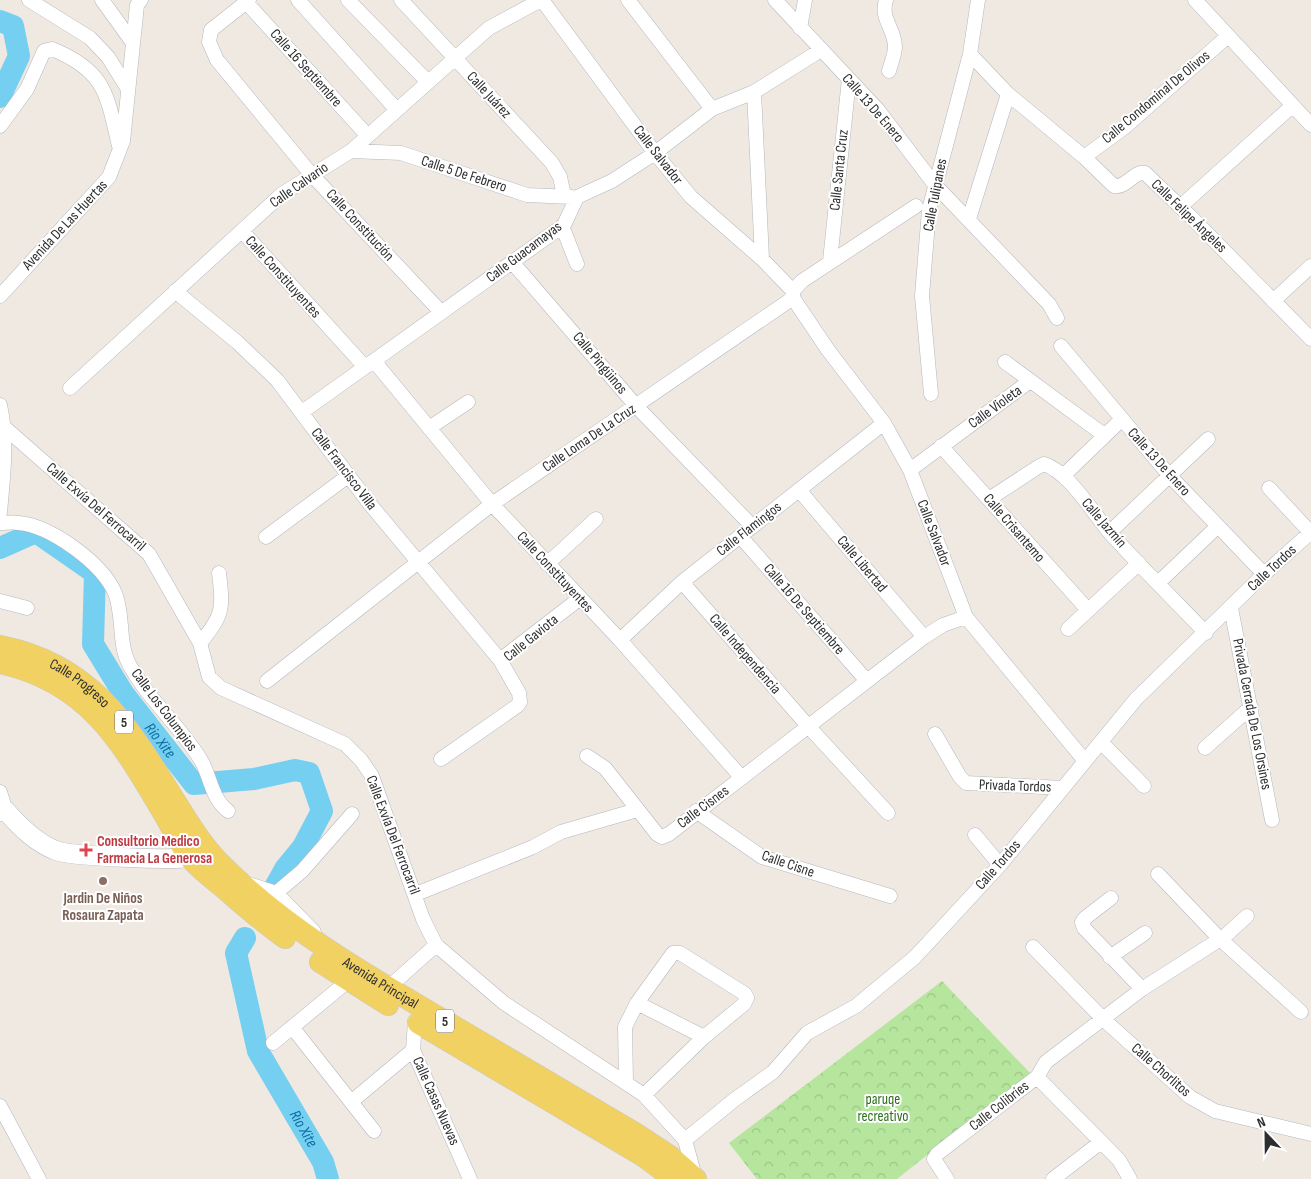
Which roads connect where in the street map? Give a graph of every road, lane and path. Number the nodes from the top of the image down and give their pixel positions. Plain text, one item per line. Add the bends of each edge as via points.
1 (29, 0) edge
2 (102, 0) edge
3 (141, 0) edge
4 (298, 0) edge
5 (348, 0) edge
6 (401, 0) edge
7 (542, 0) edge
8 (628, 0) edge
9 (775, 0) edge
10 (805, 0) edge
11 (886, 0) edge
12 (978, 0) edge
13 (1195, 0) edge
14 (247, 1) edge
15 (800, 28) junction
16 (1228, 36) junction
17 (133, 43) junction
18 (821, 50) junction
19 (970, 54) junction
20 (455, 58) junction
21 (890, 71) dead end
22 (849, 79) junction
23 (428, 82) junction
24 (128, 89) junction
25 (754, 92) junction
26 (1008, 94) junction
27 (1292, 106) junction
28 (396, 109) junction
29 (712, 109) junction
30 (1311, 125) edge
31 (0, 126) edge
32 (367, 135) junction
33 (351, 150) junction
34 (120, 153) junction
35 (655, 153) junction
36 (1084, 157) junction
37 (312, 174) junction
38 (935, 185) junction
39 (570, 197) junction
40 (916, 206) dead end
41 (1180, 207) junction
42 (970, 219) junction
43 (562, 226) junction
44 (242, 231) junction
45 (762, 259) junction
46 (830, 261) junction
47 (513, 262) junction
48 (577, 264) dead end
49 (1311, 266) edge
50 (175, 291) junction
51 (793, 295) junction
52 (0, 296) edge
53 (1273, 301) junction
54 (441, 312) junction
55 (1057, 318) dead end
56 (1311, 339) edge
57 (1061, 346) dead end
58 (1005, 362) dead end
59 (370, 364) junction
60 (1030, 381) junction
61 (70, 388) dead end
62 (931, 394) dead end
63 (468, 402) dead end
64 (0, 405) edge
65 (637, 407) junction
66 (302, 412) junction
67 (1121, 420) junction
68 (884, 423) junction
69 (4, 427) junction
70 (429, 428) junction
71 (1104, 435) junction
72 (1208, 439) dead end
73 (941, 446) junction
74 (910, 470) junction
75 (1169, 475) junction
76 (348, 476) junction
77 (1063, 476) junction
78 (1269, 488) dead end
79 (799, 490) junction
80 (989, 499) junction
81 (492, 504) junction
82 (0, 513) edge
83 (596, 519) dead end
84 (0, 523) edge
85 (752, 526) junction
86 (1218, 526) junction
87 (1110, 532) junction
88 (1311, 532) edge
89 (740, 536) junction
90 (266, 537) dead end
91 (418, 562) junction
92 (1138, 563) junction
93 (548, 564) junction
94 (219, 573) dead end
95 (1264, 574) junction
96 (682, 582) junction
97 (1158, 583) junction
98 (579, 599) junction
99 (0, 601) edge
100 (27, 608) dead end
101 (1231, 608) junction
102 (1088, 610) junction
103 (966, 617) junction
104 (1068, 628) dead end
105 (1206, 633) junction
106 (924, 637) junction
107 (620, 640) junction
108 (200, 643) junction
109 (0, 646) edge
110 (500, 660) junction
111 (0, 662) edge
112 (267, 681) dead end
113 (867, 681) junction
114 (1251, 707) junction
115 (808, 726) junction
116 (935, 734) dead end
117 (1101, 742) junction
118 (1204, 748) dead end
119 (587, 756) dead end
120 (441, 759) dead end
121 (1085, 761) junction
122 (742, 778) junction
123 (1144, 786) dead end
124 (1063, 788) junction
125 (0, 792) edge
126 (637, 810) junction
127 (228, 811) dead end
128 (696, 811) junction
129 (3, 812) edge
130 (888, 813) dead end
131 (352, 814) dead end
132 (1272, 820) dead end
133 (975, 835) dead end
134 (197, 853) junction
135 (1000, 865) junction
136 (1158, 874) dead end
137 (237, 879) junction
138 (276, 893) junction
139 (416, 894) junction
140 (890, 896) dead end
141 (1111, 898) dead end
142 (1247, 916) dead end
143 (1144, 933) dead end
144 (1220, 938) junction
145 (436, 945) junction
146 (1033, 947) dead end
147 (332, 954) junction
148 (1110, 957) junction
149 (348, 981) junction
150 (388, 988) junction
151 (1142, 989) junction
152 (637, 1003) junction
153 (1301, 1012) dead end
154 (1103, 1018) junction
155 (415, 1021) junction
156 (292, 1027) junction
157 (704, 1037) junction
158 (273, 1043) dead end
159 (413, 1050) junction
160 (1037, 1077) junction
161 (626, 1082) junction
162 (644, 1095) junction
163 (351, 1102) junction
164 (0, 1106) edge
165 (374, 1131) dead end
166 (1311, 1134) edge
167 (685, 1140) junction
168 (1101, 1142) junction
169 (696, 1178) edge
170 (40, 1179) edge
171 (470, 1179) edge
172 (674, 1179) edge
173 (947, 1179) edge
174 (1052, 1179) edge
175 (1130, 1179) edge

1 - 24 street via 90,38 108,57
2 - 17 street
3 - 17 street, Avenida De Las Huertas via 137,6
4 - 28 street
5 - 23 street
6 - 20 street, Calle Juárez
7 - 20 street, Calle Calvario via 489,28
7 - 35 street, Calle Salvador
8 - 29 street
9 - 15 street, Calle 13 De Enero
10 - 15 street
11 - 21 street via 884,17 895,46
12 - 19 street, Calle Tulipanes
13 - 16 street
14 - 32 street, Calle 16 Septiembre
14 - 37 street, Calle Constitución via 211,30 209,42 217,60
15 - 18 street, Calle 13 De Enero
16 - 27 street
16 - 36 street, Calle Condominal De Olivos via 1125,127
17 - 24 street, Avenida De Las Huertas
18 - 22 street, Calle 13 De Enero
18 - 25 street
19 - 26 street, Calle Felipe Ángeles
19 - 38 street, Calle Tulipanes
20 - 23 street, Calle Calvario
20 - 39 street, Calle Juárez via 552,163
22 - 38 street, Calle 13 De Enero via 878,110
22 - 46 street, Calle Santa Cruz
23 - 28 street, Calle Calvario
24 - 34 street, Avenida De Las Huertas
25 - 29 street
25 - 45 street
26 - 36 street, Calle Felipe Ángeles
26 - 42 street
27 - 30 street
27 - 41 street
28 - 32 street, Calle Calvario
29 - 35 street
31 - 34 street via 27,89 44,51 52,49 97,77 103,86
32 - 33 street, Calle Calvario
33 - 37 street, Calle Calvario
33 - 39 street, Calle 5 De Febrero via 401,153 527,195
34 - 52 street, Avenida De Las Huertas via 109,177
35 - 39 street via 612,181
35 - 45 street, Calle Salvador via 697,202
36 - 41 street, Calle Felipe Ángeles via 1118,187 1138,173 1145,173
37 - 44 street, Calle Calvario via 282,194
37 - 54 street, Calle Constitución
38 - 42 street, Calle 13 De Enero
38 - 62 street, Calle Tulipanes via 929,210 922,296
39 - 43 street, Calle Guacamayas
40 - 46 street, Calle Loma De La Cruz
41 - 53 street, Calle Felipe Ángeles
42 - 55 street, Calle 13 De Enero
43 - 47 street, Calle Guacamayas
43 - 48 street
44 - 50 street, Calle Calvario
44 - 59 street, Calle Constituyentes
45 - 51 street, Calle Salvador
46 - 51 street, Calle Loma De La Cruz via 802,281
47 - 54 street, Calle Guacamayas
47 - 65 street, Calle Pingüinos
49 - 53 street
50 - 61 street, Calle Calvario
50 - 66 street, Calle Francisco Villa via 264,367
51 - 65 street, Calle Loma De La Cruz
51 - 68 street, Calle Salvador via 828,350
53 - 56 street, Calle Felipe Ángeles
54 - 59 street, Calle Guacamayas
57 - 67 street, Calle 13 De Enero via 1074,358
58 - 60 street
59 - 66 street, Calle Guacamayas
59 - 70 street, Calle Constituyentes
60 - 71 street, Calle Violeta
60 - 73 street, Calle Violeta
63 - 70 street
64 - 69 street
65 - 81 street, Calle Loma De La Cruz
65 - 85 street, Calle Pingüinos
66 - 76 street, Calle Francisco Villa
67 - 71 street
67 - 75 street, Calle 13 De Enero
68 - 74 street, Calle Salvador
68 - 79 street, Calle Flamingos
69 - 82 street via 5,462
69 - 108 street, Calle Exvía Del Ferrocarril via 149,554
70 - 81 street, Calle Constituyentes
71 - 77 street
72 - 75 street
73 - 74 street, Calle Violeta
73 - 80 street, Calle Crisantemo
74 - 103 street, Calle Salvador
75 - 86 street, Calle 13 De Enero
75 - 87 street
76 - 90 street
76 - 91 street, Calle Francisco Villa
77 - 80 street, Calle Jazmín via 1044,464
77 - 87 street, Calle Jazmín
78 - 88 street
79 - 85 street, Calle Flamingos
79 - 106 street, Calle Libertad
80 - 102 street, Calle Crisantemo
81 - 91 street, Calle Loma De La Cruz
81 - 93 street, Calle Constituyentes
83 - 93 street
84 - 127 street, Calle Los Columpios via 20,523 59,538 106,578 115,593 128,661 139,681 195,752 220,805
85 - 89 street, Calle Flamingos
86 - 95 street, Calle 13 De Enero
86 - 97 street
87 - 92 street, Calle Jazmín
88 - 95 street, Calle Tordos
89 - 96 street, Calle Flamingos
89 - 113 street, Calle 16 De Septiembre
91 - 110 street, Calle Francisco Villa
91 - 112 street, Calle Loma De La Cruz
92 - 97 street, Calle Jazmín
92 - 102 street
93 - 98 street, Calle Constituyentes
94 - 108 street via 223,605 215,625
95 - 101 street, Calle Tordos
96 - 107 street, Calle Flamingos
96 - 115 street, Calle Independencia
97 - 105 street, Calle Jazmín
98 - 107 street, Calle Constituyentes
98 - 110 street, Calle Gaviota
99 - 100 street
101 - 105 street, Calle Tordos
101 - 114 street, Privada Cerrada De Los Orsines
102 - 104 street
103 - 106 street, Calle Cisnes via 943,625
103 - 121 street, Calle Salvador
105 - 117 street, Calle Tordos via 1136,699
106 - 113 street, Calle Cisnes
107 - 122 street, Calle Constituyentes
108 - 139 street, Calle Exvía Del Ferrocarril via 209,676 221,688 339,741 361,760 372,776
109 - 134 main road, Calle Progreso / 5 via 28,653 62,668 105,701 135,736
110 - 120 street, Calle Gaviota via 519,692 520,702
111 - 134 main road, Calle Progreso / 5 via 50,680 98,716 125,748
113 - 115 street, Calle Cisnes
114 - 118 street
114 - 132 street, Privada Cerrada De Los Orsines
115 - 122 street, Calle Cisnes
115 - 130 street, Calle Independencia
116 - 124 street, Privada Tordos via 966,783
117 - 121 street, Calle Tordos
117 - 123 street
119 - 126 street via 605,768
121 - 124 street, Calle Tordos
122 - 128 street, Calle Cisnes
124 - 135 street, Calle Tordos
125 - 129 street
126 - 128 street, Calle Cisnes via 662,837
126 - 139 street via 561,832 533,847
128 - 140 street, Calle Cisne via 762,857
129 - 134 street via 38,841 59,852 153,858
131 - 138 street via 302,871
133 - 135 street
134 - 137 main road, Avenida Principal / 5
134 - 149 main road, Avenida Principal / 5 via 268,926
135 - 167 street, Calle Tordos via 915,957 856,1006 807,1033 773,1072
136 - 144 street
137 - 138 street
137 - 147 main road, Avenida Principal / 5
138 - 147 street
139 - 145 street, Calle Exvía Del Ferrocarril via 423,919
141 - 148 street via 1082,922
142 - 144 street
143 - 148 street
144 - 151 street
144 - 153 street
145 - 150 street
145 - 161 street, Calle Exvía Del Ferrocarril via 504,1004
146 - 154 street, Calle Chorlitos
147 - 150 main road, Avenida Principal / 5
148 - 151 street
149 - 155 main road, Avenida Principal / 5
149 - 156 street
150 - 169 main road, Avenida Principal / 5 via 634,1132
151 - 154 street
152 - 157 street
152 - 157 street via 673,953 680,953 747,998
152 - 161 street via 624,1027
154 - 160 street via 1046,1062
154 - 166 street, Calle Chorlitos via 1190,1097 1215,1111
155 - 159 street, Calle Casas Nuevas
155 - 172 main road, Avenida Principal / 5 via 643,1156
156 - 158 street
156 - 163 street
157 - 162 street
159 - 163 street
159 - 171 street, Calle Casas Nuevas
160 - 168 street, Calle Colibríes
160 - 173 street, Calle Colibríes via 937,1154 934,1159
161 - 162 street, Calle Exvía Del Ferrocarril
162 - 167 street, Calle Exvía Del Ferrocarril
163 - 165 street
164 - 170 street
167 - 169 street
168 - 174 street
168 - 175 street, Calle Colibríes via 1119,1160

